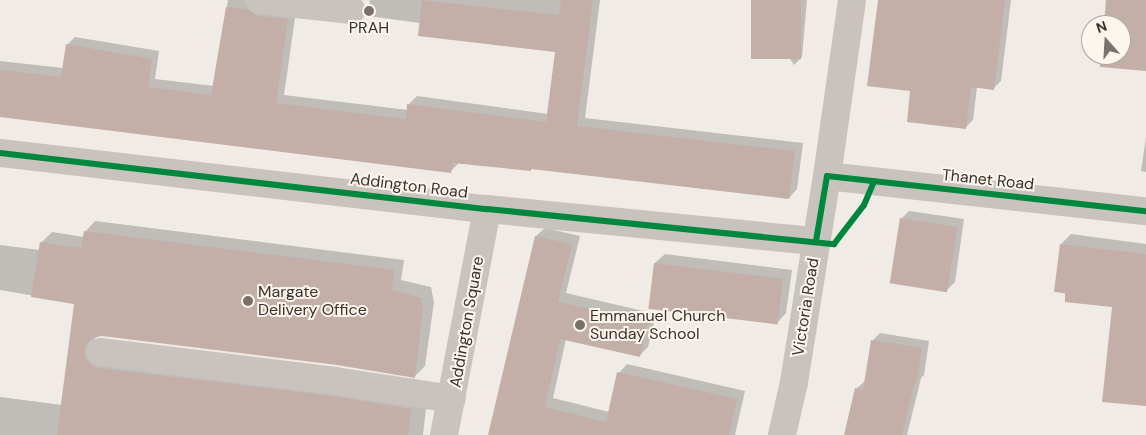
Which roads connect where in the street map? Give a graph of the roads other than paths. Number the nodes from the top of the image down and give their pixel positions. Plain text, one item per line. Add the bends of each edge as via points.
1 (259, 0) edge
2 (852, 0) edge
3 (351, 10) dead end
4 (0, 153) edge
5 (827, 176) junction
6 (487, 209) junction
7 (1146, 212) edge
8 (816, 241) junction
9 (100, 352) dead end
10 (452, 399) junction
11 (444, 435) edge
12 (782, 435) edge

1 - 3 street
2 - 5 street, Victoria Road
4 - 6 street, Addington Road
5 - 7 street, Thanet Road
5 - 8 street, Victoria Road
6 - 8 street, Addington Road
6 - 10 street, Addington Square
8 - 12 street, Victoria Road via 794,382
9 - 10 street
10 - 11 street, Addington Square

